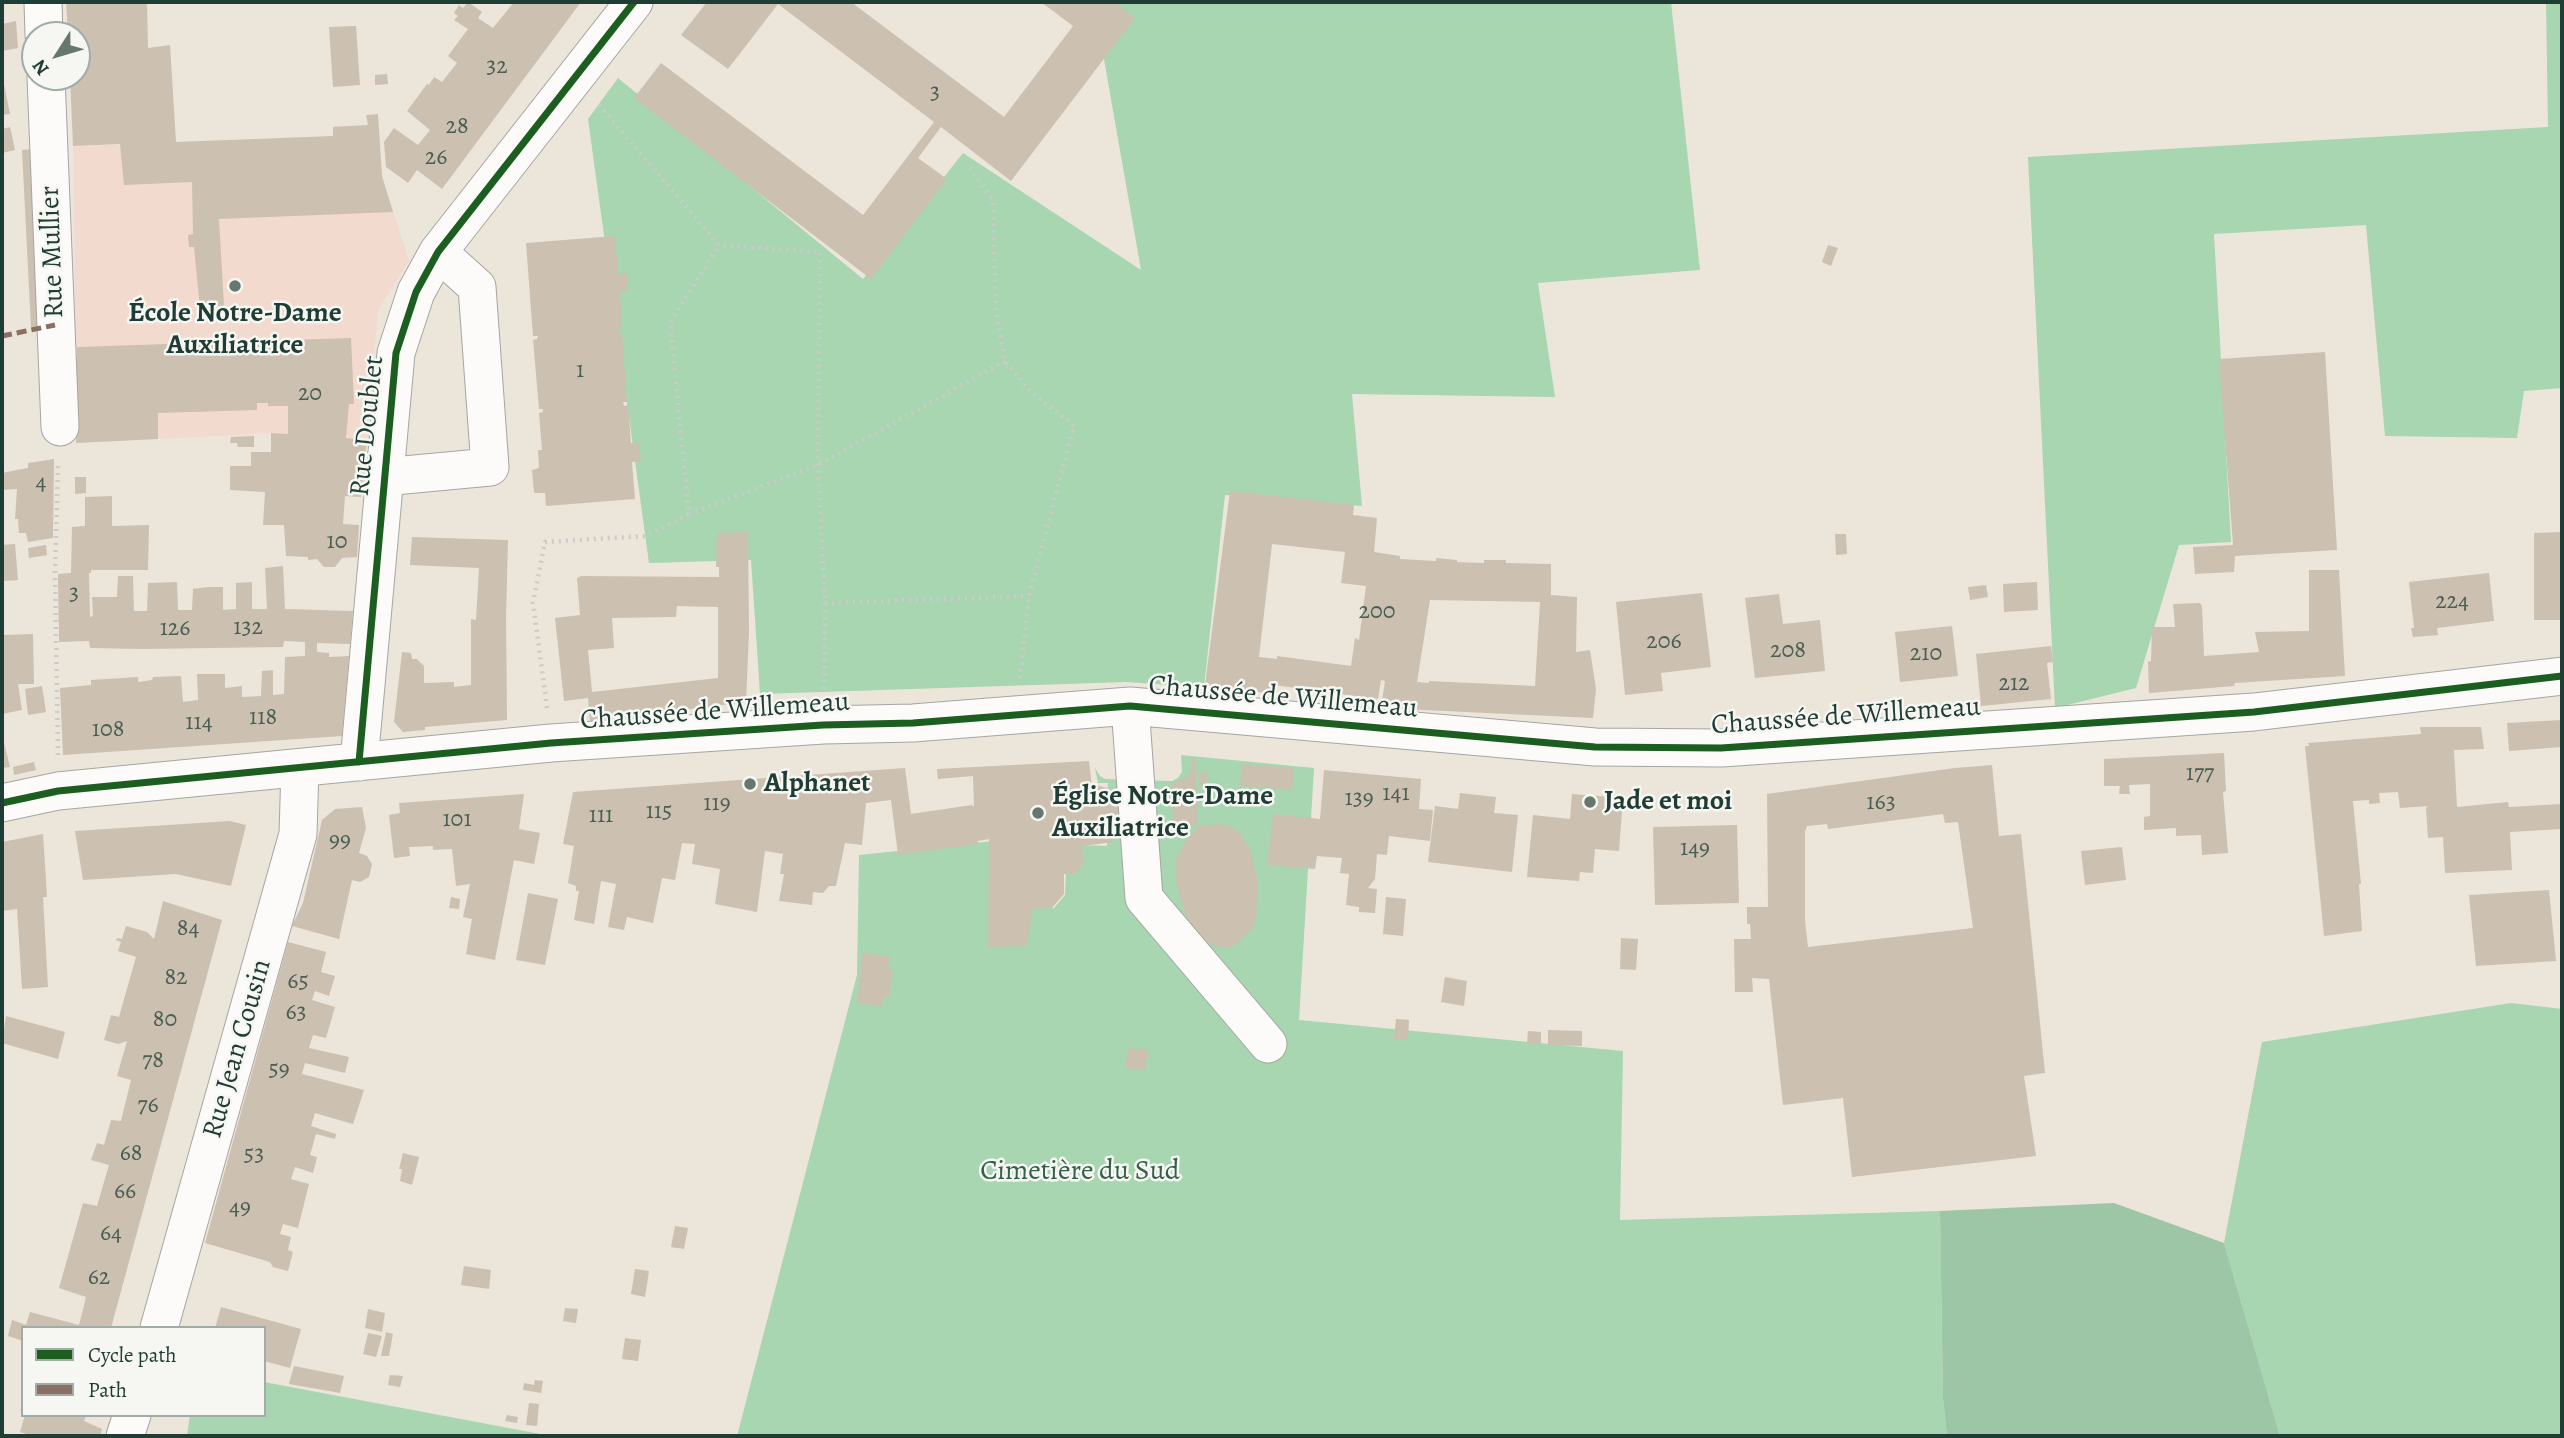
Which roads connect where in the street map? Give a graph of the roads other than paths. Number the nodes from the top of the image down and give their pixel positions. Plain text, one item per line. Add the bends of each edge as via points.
1 (43, 2) edge
2 (634, 2) edge
3 (44, 21) edge
4 (47, 91) edge
5 (438, 252) junction
6 (60, 427) road end
7 (383, 477) junction
8 (2562, 676) edge
9 (1130, 706) junction
10 (359, 762) junction
11 (300, 768) junction
12 (2, 803) edge
13 (1268, 1044) dead end
14 (160, 1326) edge
15 (131, 1417) edge
16 (125, 1436) edge

1 - 3 street
2 - 5 street, Rue Doublet
4 - 6 street, Rue Mullier
5 - 7 street, Rue Doublet via 416,292 396,353
5 - 7 street via 477,287 489,467
7 - 10 street, Rue Doublet
8 - 9 street, Chaussée de Willemeau via 2254,712 1721,748 1595,747
9 - 10 street, Chaussée de Willemeau via 551,743
9 - 13 street via 1144,898
10 - 11 street, Chaussée de Willemeau
11 - 12 street, Chaussée de Willemeau via 58,791
11 - 14 street, Rue Jean Cousin via 298,834
15 - 16 street

